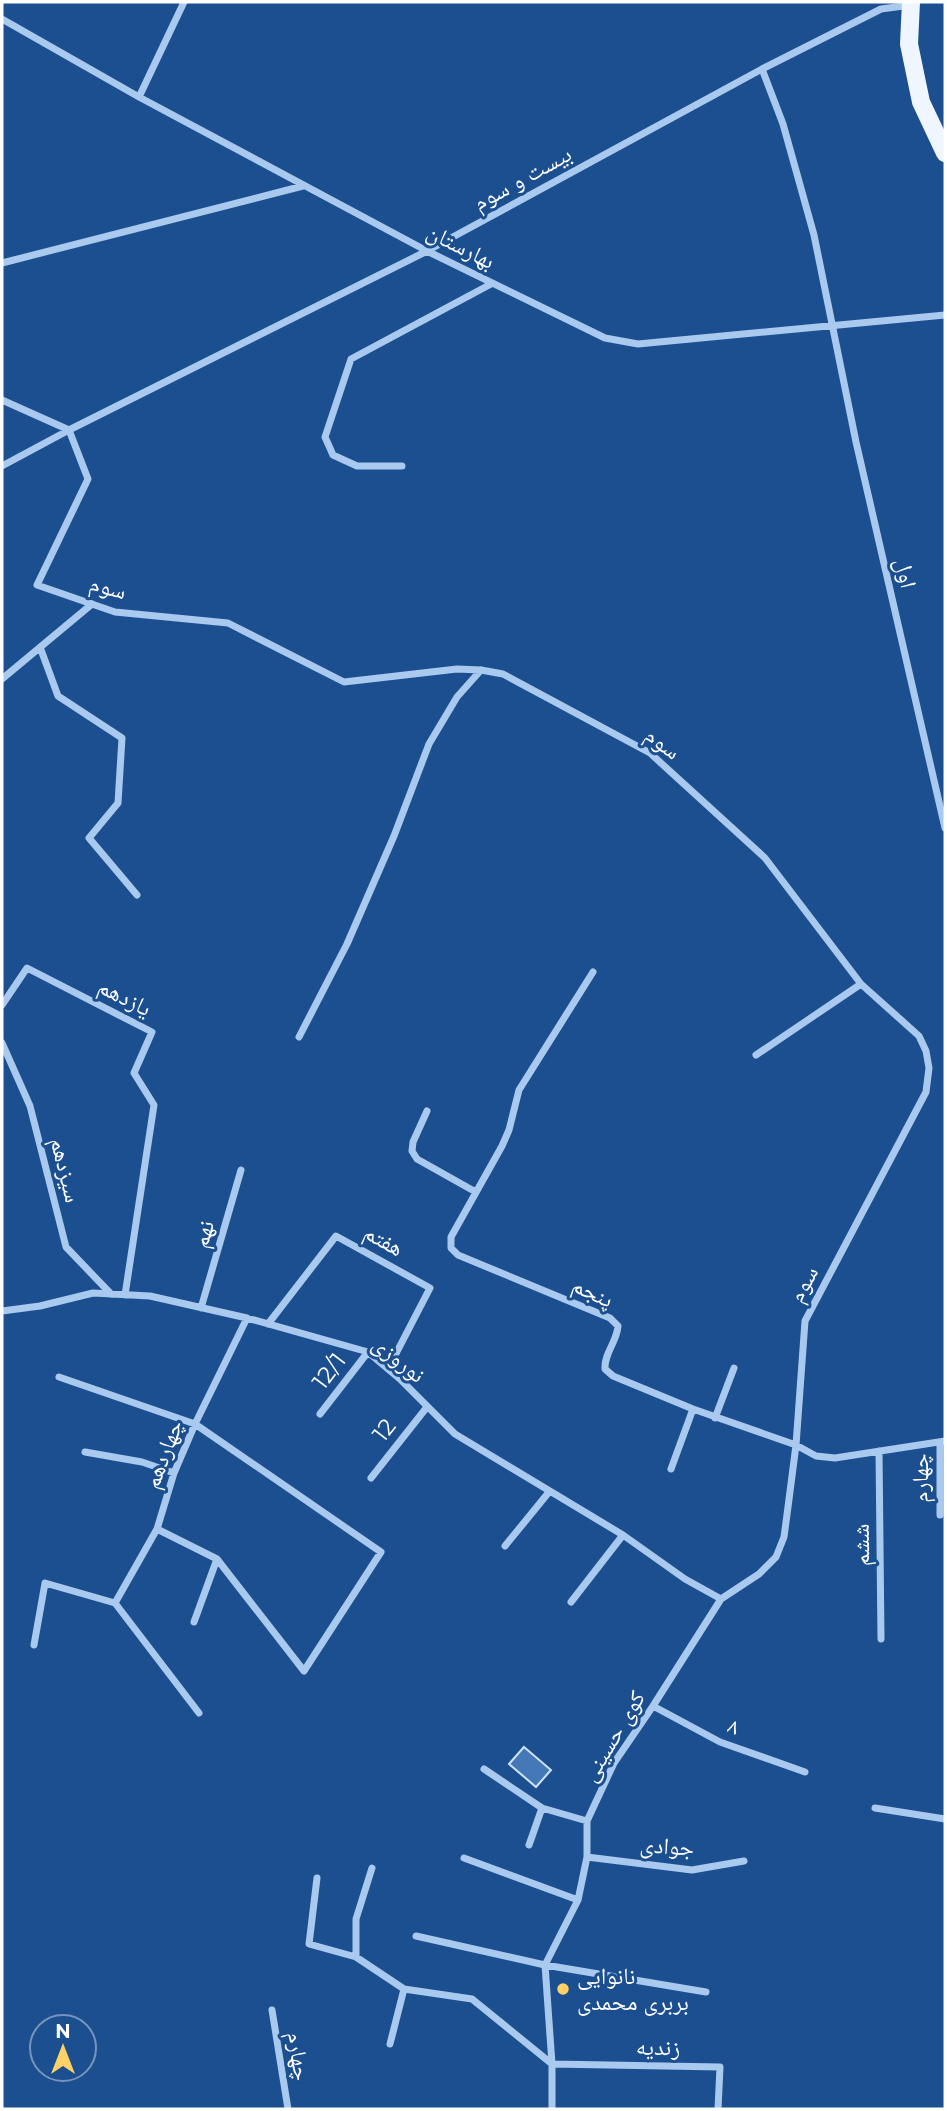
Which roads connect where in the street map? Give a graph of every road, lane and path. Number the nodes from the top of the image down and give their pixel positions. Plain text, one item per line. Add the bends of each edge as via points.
1 (184, 2) edge
2 (911, 3) edge
3 (2, 19) edge
4 (762, 69) junction
5 (139, 97) junction
6 (945, 153) edge
7 (304, 186) junction
8 (427, 251) junction
9 (2, 263) edge
10 (491, 284) junction
11 (945, 315) edge
12 (834, 326) junction
13 (2, 400) edge
14 (69, 430) junction
15 (2, 466) edge
16 (401, 466) dead end
17 (92, 604) junction
18 (40, 647) junction
19 (481, 670) junction
20 (2, 679) edge
21 (945, 828) edge
22 (137, 895) dead end
23 (593, 972) dead end
24 (861, 984) junction
25 (2, 1005) edge
26 (299, 1037) dead end
27 (2, 1043) edge
28 (755, 1055) dead end
29 (428, 1111) dead end
30 (242, 1170) dead end
31 (474, 1191) junction
32 (112, 1294) junction
33 (125, 1295) junction
34 (201, 1308) junction
35 (2, 1311) edge
36 (247, 1318) junction
37 (268, 1324) junction
38 (368, 1352) junction
39 (734, 1368) dead end
40 (388, 1369) junction
41 (60, 1377) dead end
42 (427, 1407) junction
43 (692, 1409) junction
44 (320, 1414) dead end
45 (715, 1418) junction
46 (194, 1424) junction
47 (942, 1441) edge
48 (796, 1445) junction
49 (879, 1451) junction
50 (85, 1452) dead end
51 (671, 1469) dead end
52 (174, 1473) junction
53 (371, 1478) dead end
54 (549, 1492) junction
55 (940, 1515) dead end
56 (157, 1529) junction
57 (623, 1535) junction
58 (505, 1546) dead end
59 (217, 1559) junction
60 (720, 1599) junction
61 (571, 1602) dead end
62 (116, 1603) junction
63 (194, 1622) dead end
64 (881, 1639) dead end
65 (34, 1645) dead end
66 (653, 1706) junction
67 (199, 1713) dead end
68 (484, 1769) dead end
69 (805, 1772) dead end
70 (542, 1808) junction
71 (875, 1808) dead end
72 (945, 1819) edge
73 (587, 1821) junction
74 (529, 1845) dead end
75 (587, 1857) junction
76 (464, 1858) dead end
77 (744, 1861) dead end
78 (372, 1868) dead end
79 (317, 1878) dead end
80 (578, 1900) junction
81 (416, 1936) dead end
82 (356, 1957) junction
83 (545, 1965) junction
84 (404, 1989) junction
85 (706, 1992) dead end
86 (272, 2010) dead end
87 (390, 2044) dead end
88 (552, 2064) junction
89 (288, 2109) edge
90 (552, 2109) edge
91 (718, 2109) edge

1 - 5 street
2 - 4 street, بیست و سوم via 881,9
2 - 6 main road via 909,44 921,102
3 - 5 street, بهارستان
4 - 8 street, بیست و سوم
4 - 12 street, اول via 783,124
5 - 7 street, بهارستان
7 - 8 street, بهارستان
7 - 9 street
8 - 10 street, بهارستان
8 - 14 street, بیست و سوم
10 - 12 street, بهارستان via 605,338 638,344
10 - 16 street via 351,359 325,437 333,456 357,466
11 - 12 street, بهارستان
12 - 21 street, اول via 856,442
13 - 14 street
14 - 15 street, بیست و سوم
14 - 17 street, سوم via 88,480 37,586
17 - 18 street
17 - 19 street, سوم via 116,612 228,623 344,682
18 - 20 street
18 - 22 street via 58,696 122,737 118,803 89,838
19 - 24 street, سوم via 503,674 650,753 765,858
19 - 26 street via 457,697 429,744 347,944
23 - 31 street via 523,1083 502,1146
24 - 28 street
24 - 48 street, سوم via 919,1036 929,1068 926,1092 805,1321
25 - 33 street, یازدهم via 27,968 152,1032 134,1073 154,1105
27 - 32 street, سیزدهم via 30,1106 66,1247
29 - 31 street via 412,1151 417,1159
30 - 34 street, نهم
31 - 43 street, پنجم via 450,1237 451,1248 458,1255 610,1318 618,1326 604,1359 605,1369
32 - 33 street, نوروزی
32 - 35 street, نوروزی via 93,1293
33 - 34 street, نوروزی
34 - 36 street, نوروزی
36 - 37 street, نوروزی
36 - 46 street, چهاردهم
37 - 38 street, نوروزی
37 - 40 street, هفتم via 336,1236 430,1287
38 - 40 street, نوروزی
38 - 44 street, 12/1
39 - 45 street
40 - 42 street, نوروزی
41 - 46 street
42 - 53 street, 12
42 - 54 street, نوروزی via 455,1434
43 - 45 street, پنجم
43 - 51 street
45 - 48 street, پنجم
46 - 52 street, چهاردهم
46 - 59 street via 381,1552 304,1671
47 - 49 street
47 - 55 street, چهارم
48 - 49 street via 816,1456 835,1458
48 - 60 street, سوم via 784,1537 776,1557
49 - 64 street, ششم
50 - 52 street
52 - 56 street, چهاردهم
54 - 57 street, نوروزی
54 - 58 street
56 - 59 street
56 - 62 street, چهاردهم
57 - 60 street, نوروزی
57 - 61 street
59 - 63 street
60 - 66 street, کوی حسینی
62 - 65 street via 45,1584
62 - 67 street
66 - 69 street, ۸ via 720,1742
66 - 73 street, کوی حسینی via 614,1763
68 - 70 street
70 - 73 street
70 - 74 street
71 - 72 street
73 - 75 street, کوی حسینی
75 - 77 street, جوادی via 692,1870
75 - 80 street, کوی حسینی
76 - 80 street
78 - 82 street via 356,1919
79 - 82 street via 309,1944
80 - 83 street, کوی حسینی
81 - 83 street
82 - 84 street
83 - 85 street
83 - 88 street
84 - 87 street
84 - 88 street via 472,1999
86 - 89 street, چهارم
88 - 90 street
88 - 91 street, زندیه via 720,2067

